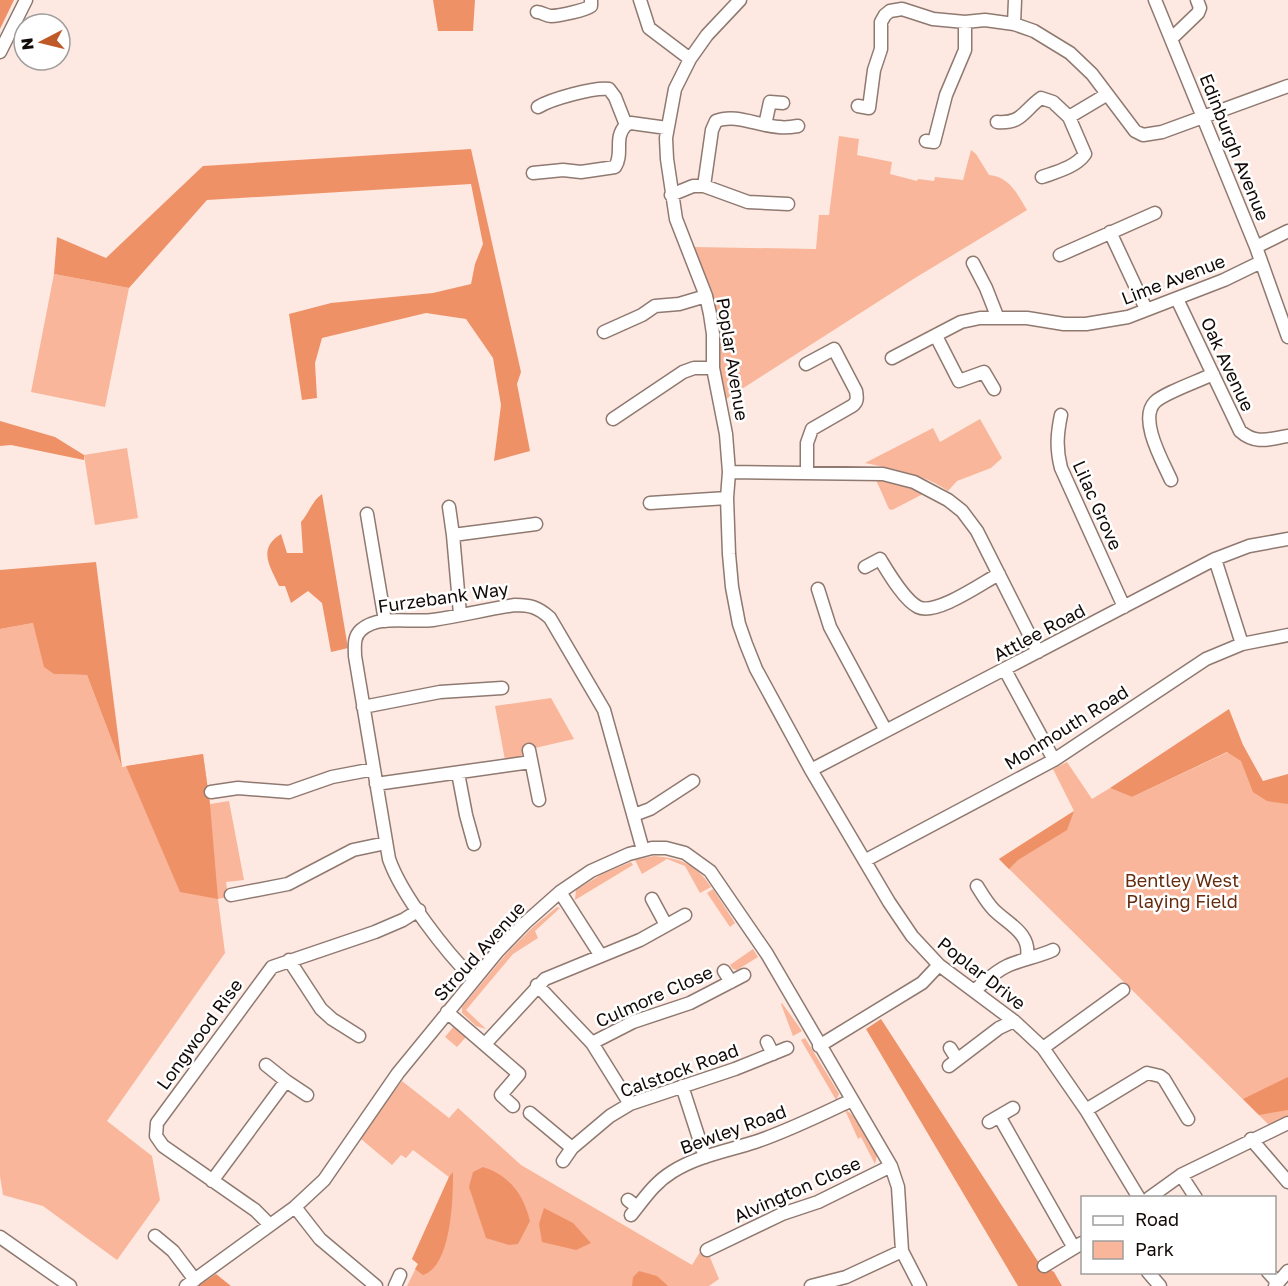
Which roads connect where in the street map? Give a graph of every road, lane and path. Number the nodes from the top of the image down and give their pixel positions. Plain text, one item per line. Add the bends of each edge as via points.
1 (26, 0) edge
2 (591, 0) edge
3 (640, 0) edge
4 (740, 0) edge
5 (1015, 0) edge
6 (1155, 0) edge
7 (1197, 0) edge
8 (537, 12) dead end
9 (965, 22) junction
10 (1014, 24) junction
11 (1171, 39) junction
12 (0, 52) edge
13 (690, 58) junction
14 (1288, 86) edge
15 (1106, 95) junction
16 (783, 103) dead end
17 (858, 106) dead end
18 (538, 107) dead end
19 (1069, 117) junction
20 (1203, 117) junction
21 (997, 122) dead end
22 (626, 125) junction
23 (765, 125) junction
24 (798, 126) dead end
25 (667, 128) junction
26 (927, 141) dead end
27 (533, 173) dead end
28 (1042, 177) dead end
29 (704, 186) junction
30 (671, 195) junction
31 (788, 204) dead end
32 (1155, 213) dead end
33 (1288, 231) edge
34 (1110, 232) junction
35 (1256, 247) junction
36 (1060, 255) dead end
37 (1261, 262) junction
38 (973, 263) dead end
39 (706, 296) junction
40 (1177, 299) junction
41 (1146, 309) junction
42 (997, 316) junction
43 (604, 332) dead end
44 (936, 336) junction
45 (1288, 337) edge
46 (892, 358) dead end
47 (806, 364) dead end
48 (713, 368) junction
49 (1213, 374) junction
50 (994, 389) dead end
51 (1061, 415) dead end
52 (613, 419) dead end
53 (1288, 436) edge
54 (729, 472) junction
55 (807, 473) junction
56 (1171, 480) dead end
57 (727, 498) junction
58 (650, 503) dead end
59 (446, 513) dead end
60 (367, 514) dead end
61 (536, 524) dead end
62 (453, 535) junction
63 (1288, 539) edge
64 (1215, 559) junction
65 (865, 567) dead end
66 (999, 574) junction
67 (818, 589) dead end
68 (1124, 607) junction
69 (460, 614) junction
70 (385, 621) junction
71 (1288, 634) edge
72 (1248, 643) junction
73 (1038, 652) junction
74 (1005, 670) junction
75 (502, 688) dead end
76 (363, 707) junction
77 (886, 731) junction
78 (1054, 760) junction
79 (374, 769) junction
80 (811, 770) junction
81 (458, 773) junction
82 (688, 781) dead end
83 (376, 784) junction
84 (211, 792) dead end
85 (539, 800) dead end
86 (634, 815) junction
87 (386, 843) junction
88 (475, 845) dead end
89 (643, 850) junction
90 (866, 860) junction
91 (977, 886) dead end
92 (560, 892) junction
93 (231, 895) dead end
94 (652, 899) dead end
95 (419, 910) junction
96 (685, 915) dead end
97 (666, 925) junction
98 (1053, 950) dead end
99 (601, 956) junction
100 (1027, 957) junction
101 (290, 960) junction
102 (939, 965) junction
103 (744, 975) dead end
104 (474, 980) junction
105 (537, 986) junction
106 (975, 990) junction
107 (1121, 996) dead end
108 (447, 1012) junction
109 (1014, 1021) junction
110 (359, 1036) dead end
111 (767, 1042) dead end
112 (592, 1043) junction
113 (485, 1044) junction
114 (819, 1046) junction
115 (787, 1048) dead end
116 (1043, 1048) junction
117 (772, 1054) junction
118 (952, 1057) dead end
119 (266, 1065) dead end
120 (284, 1084) junction
121 (682, 1086) junction
122 (308, 1095) dead end
123 (852, 1100) junction
124 (630, 1104) junction
125 (513, 1106) dead end
126 (1013, 1108) dead end
127 (1086, 1110) junction
128 (530, 1113) dead end
129 (1188, 1119) dead end
130 (1288, 1123) edge
131 (1251, 1139) junction
132 (572, 1148) junction
133 (705, 1157) junction
134 (563, 1161) dead end
135 (891, 1166) junction
136 (1181, 1175) junction
137 (212, 1181) junction
138 (1288, 1182) edge
139 (1138, 1196) edge
140 (1150, 1196) edge
141 (1195, 1196) edge
142 (295, 1207) junction
143 (632, 1207) dead end
144 (270, 1226) junction
145 (0, 1236) edge
146 (154, 1236) dead end
147 (713, 1244) dead end
148 (1078, 1245) edge
149 (902, 1251) junction
150 (1044, 1266) dead end
151 (1288, 1271) edge
152 (1151, 1274) edge
153 (190, 1283) edge
154 (1277, 1284) edge
155 (70, 1286) edge
156 (376, 1286) edge
157 (812, 1286) edge
158 (920, 1286) edge
159 (1160, 1286) edge

1 - 12 street
2 - 8 street via 585,11 548,16
3 - 13 street via 649,28
4 - 13 street, Poplar Avenue
5 - 10 street
6 - 11 street, Edinburgh Avenue
7 - 11 street via 1198,13
9 - 10 street
9 - 17 street via 933,19 902,9 890,11 881,22 881,49 869,108
9 - 26 street via 965,50 946,95 934,142
10 - 15 street via 1070,53 1092,74
11 - 20 street, Edinburgh Avenue
13 - 25 street, Poplar Avenue via 675,89
14 - 20 street
15 - 19 street
15 - 20 street via 1143,135
16 - 23 street via 770,102
18 - 22 street via 584,90 609,88
19 - 21 street via 1053,102 1041,98 1010,123
19 - 28 street via 1085,154 1074,164
20 - 35 street, Edinburgh Avenue
22 - 25 street
22 - 27 street via 620,132 615,166 580,172
23 - 24 street
23 - 29 street via 745,120 716,121
25 - 30 street, Poplar Avenue
29 - 30 street
29 - 31 street via 748,202
30 - 39 street, Poplar Avenue via 676,219
32 - 34 street
33 - 35 street
34 - 36 street
34 - 41 street
35 - 37 street, Edinburgh Avenue
37 - 40 street, Lime Avenue
37 - 45 street, Edinburgh Avenue
38 - 42 street
39 - 43 street via 655,306
39 - 48 street, Poplar Avenue via 713,334
40 - 41 street, Lime Avenue
40 - 49 street, Oak Avenue
41 - 42 street, Lime Avenue via 1128,317 1086,324
42 - 44 street, Lime Avenue via 961,322
44 - 46 street, Lime Avenue
44 - 50 street via 959,381 984,372
47 - 55 street via 834,349 857,398 855,404 812,429 807,443
48 - 52 street via 683,372
48 - 54 street, Poplar Avenue
49 - 53 street, Oak Avenue via 1240,431 1248,438 1261,441
49 - 56 street via 1156,400 1149,410 1150,430
51 - 68 street, Lilac Grove via 1057,452 1060,468
54 - 55 street
54 - 57 street, Poplar Avenue
55 - 66 street via 883,474 914,482 962,512 977,531
57 - 58 street
57 - 80 street, Poplar Avenue via 731,576 739,624 756,669
59 - 62 street
60 - 70 street
61 - 62 street via 511,523
62 - 69 street
63 - 64 street, Attlee Road via 1249,546
64 - 68 street, Attlee Road
64 - 72 street
65 - 66 street via 880,559 912,602 928,609
66 - 73 street
67 - 77 street via 831,627
68 - 73 street, Attlee Road
69 - 70 street, Furzebank Way via 432,620
69 - 86 street, Furzebank Way via 528,605 539,608 550,618 604,710
70 - 76 street, Furzebank Way via 370,625 355,639
71 - 72 street, Monmouth Road
72 - 78 street, Monmouth Road via 1206,659
73 - 74 street, Attlee Road
74 - 77 street, Attlee Road
74 - 78 street
75 - 76 street via 440,692
76 - 79 street, Furzebank Way
77 - 80 street, Attlee Road
78 - 90 street, Monmouth Road
79 - 83 street, Furzebank Way
79 - 84 street via 332,777 289,792 238,788
80 - 90 street, Poplar Drive
81 - 83 street
81 - 85 street via 530,756
81 - 88 street
82 - 86 street via 650,809
83 - 87 street, Furzebank Way
86 - 89 street, Furzebank Way
87 - 93 street via 354,850 288,884
87 - 95 street, Furzebank Way via 396,877
89 - 92 street, Stroud Avenue via 606,864
89 - 114 street, Stroud Avenue via 674,850 692,857 710,871 767,954
90 - 102 street, Poplar Drive via 912,936
91 - 100 street via 993,909 1023,936
92 - 99 street
92 - 104 street, Stroud Avenue via 512,936
94 - 97 street
95 - 101 street, Longwood Rise via 375,932
95 - 104 street, Furzebank Way via 443,946
96 - 97 street
97 - 99 street
98 - 100 street
99 - 105 street via 562,970
100 - 106 street via 992,975
101 - 110 street via 321,1009
101 - 137 street, Longwood Rise via 266,973 158,1123 159,1142
102 - 106 street, Poplar Drive
102 - 114 street via 922,983
103 - 112 street, Culmore Close via 727,976 690,1003 633,1022
104 - 108 street, Stroud Avenue
105 - 112 street
105 - 113 street
106 - 109 street, Poplar Drive
107 - 116 street
108 - 113 street
108 - 142 street, Stroud Avenue via 398,1073 324,1180
109 - 116 street, Poplar Drive
109 - 118 street
111 - 117 street
112 - 124 street
113 - 125 street via 519,1074 501,1095
114 - 123 street, Stroud Avenue
115 - 117 street, Calstock Road
116 - 127 street, Poplar Drive
117 - 121 street, Calstock Road
119 - 120 street
120 - 122 street
120 - 137 street
121 - 124 street, Calstock Road
121 - 133 street
123 - 133 street, Bewley Road via 756,1142
123 - 135 street, Stroud Avenue
124 - 132 street, Calstock Road
126 - 148 street via 994,1119
127 - 129 street via 1147,1073 1164,1079
127 - 139 street, Poplar Drive
128 - 132 street
130 - 131 street
131 - 136 street
131 - 138 street
132 - 134 street, Calstock Road
133 - 143 street, Bewley Road via 673,1171
135 - 147 street, Alvington Close via 818,1202
135 - 149 street, Stroud Avenue via 898,1187
136 - 140 street
136 - 141 street
137 - 144 street, Longwood Rise via 255,1210
142 - 144 street, Stroud Avenue
142 - 156 street via 320,1239
144 - 153 street, Stroud Avenue
145 - 155 street
146 - 153 street via 173,1251
148 - 150 street
149 - 157 street via 846,1277
149 - 158 street, Stroud Avenue
151 - 154 street
152 - 159 street

